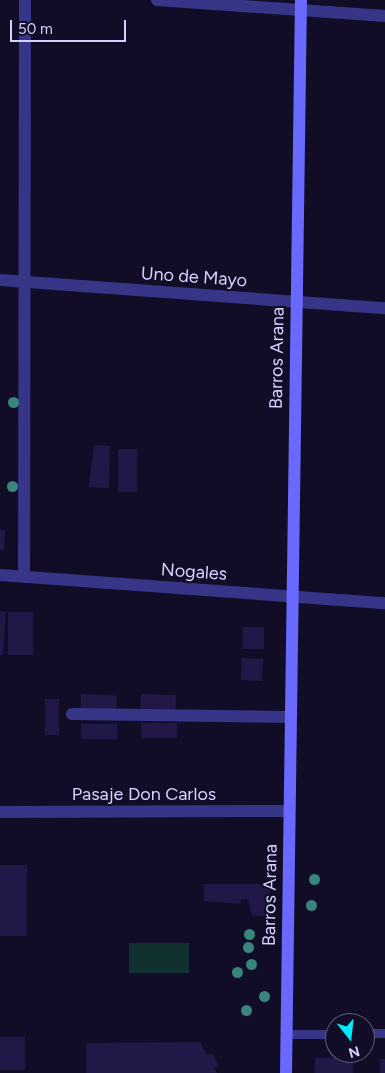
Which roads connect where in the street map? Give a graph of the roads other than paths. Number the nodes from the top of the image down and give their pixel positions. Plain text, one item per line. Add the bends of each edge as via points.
1 (25, 0) edge
2 (157, 0) edge
3 (301, 5) edge
4 (385, 16) edge
5 (0, 280) edge
6 (24, 282) junction
7 (296, 302) junction
8 (385, 308) edge
9 (0, 575) edge
10 (24, 577) junction
11 (291, 596) junction
12 (385, 604) edge
13 (72, 714) dead end
14 (290, 717) junction
15 (289, 811) junction
16 (0, 812) edge
17 (287, 1034) junction
18 (325, 1034) edge
19 (286, 1073) edge

1 - 6 street
2 - 3 street
3 - 4 street
3 - 7 main road, Barros Arana
5 - 6 street, Uno de Mayo
6 - 7 street, Uno de Mayo
6 - 10 street
7 - 8 street, Uno de Mayo
7 - 11 main road, Barros Arana
9 - 10 street, Nogales
10 - 11 street, Nogales
11 - 12 street, Nogales
11 - 14 main road, Barros Arana
13 - 14 street
14 - 15 main road, Barros Arana
15 - 16 street, Pasaje Don Carlos
15 - 17 main road, Barros Arana
17 - 18 lane
17 - 19 main road, Barros Arana

